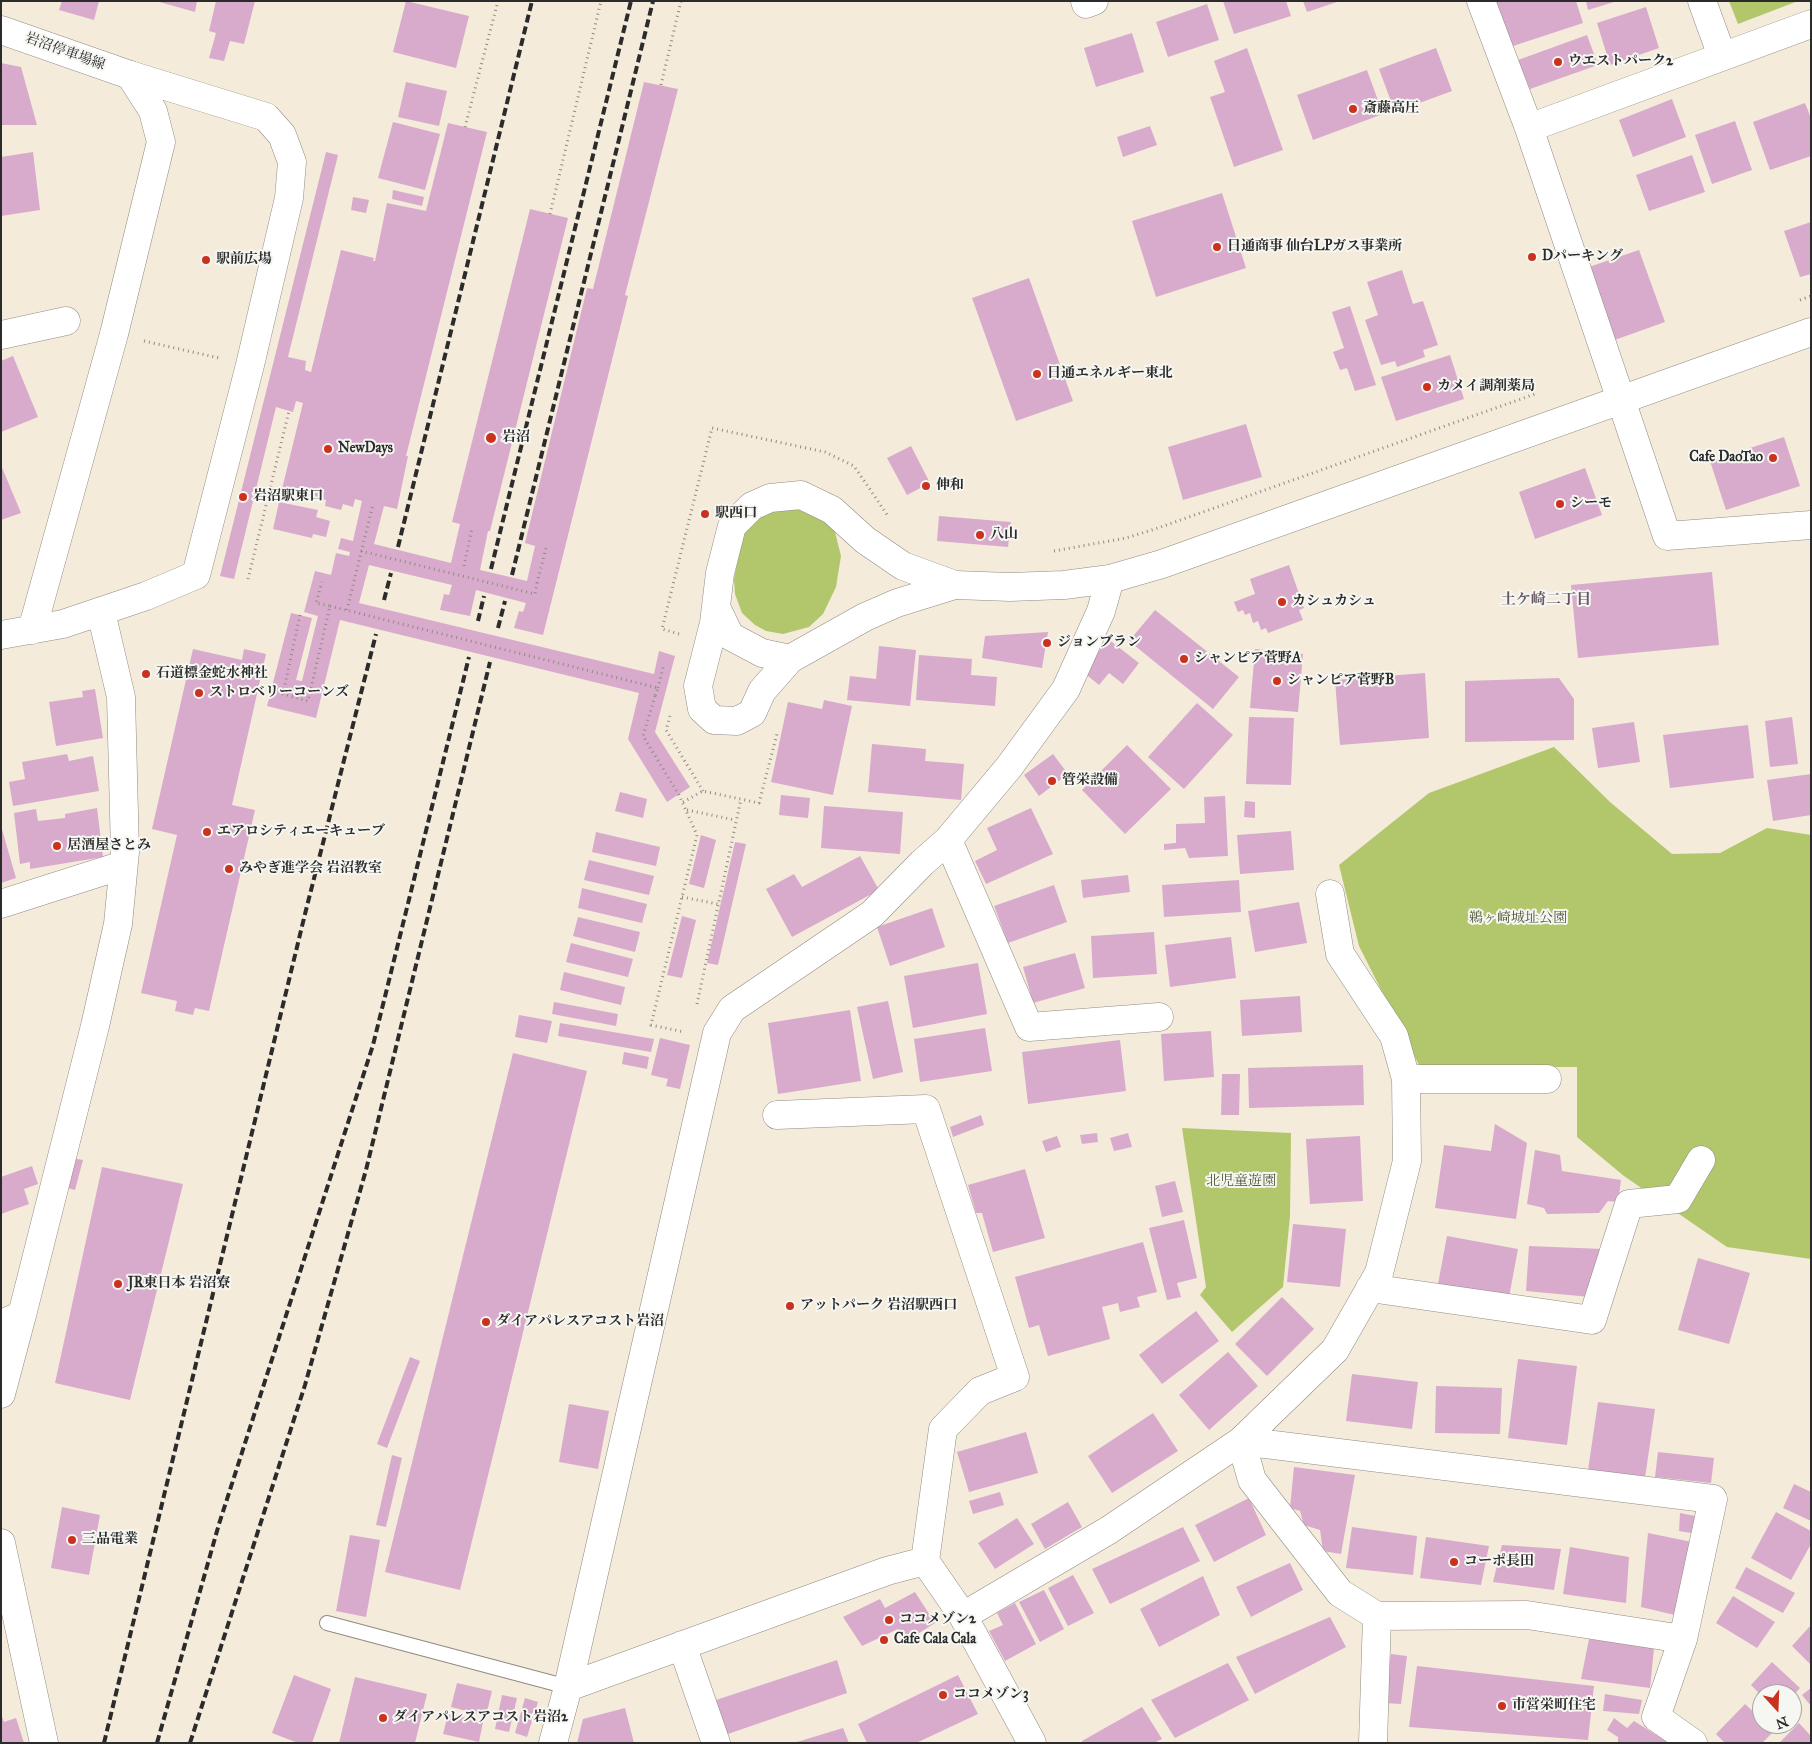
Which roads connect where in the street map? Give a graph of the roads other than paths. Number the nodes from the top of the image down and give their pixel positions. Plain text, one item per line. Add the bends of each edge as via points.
1 (1085, 1) edge
2 (1094, 1) edge
3 (1481, 1) edge
4 (1702, 1) edge
5 (1811, 24) edge
6 (1, 30) edge
7 (1722, 56) junction
8 (130, 75) junction
9 (1529, 128) junction
10 (66, 322) dead end
11 (1811, 332) edge
12 (1, 335) edge
13 (1622, 400) junction
14 (1811, 524) edge
15 (1110, 579) junction
16 (955, 586) junction
17 (716, 607) junction
18 (101, 612) junction
19 (32, 630) junction
20 (1, 635) edge
21 (790, 659) junction
22 (948, 840) junction
23 (123, 865) junction
24 (1330, 894) dead end
25 (1, 904) edge
26 (1159, 1017) dead end
27 (1406, 1079) junction
28 (1547, 1079) dead end
29 (777, 1115) dead end
30 (1701, 1160) dead end
31 (1370, 1288) junction
32 (12, 1320) edge
33 (1, 1394) edge
34 (1241, 1440) junction
35 (1, 1543) edge
36 (925, 1561) junction
37 (963, 1616) junction
38 (1377, 1616) junction
39 (327, 1623) dead end
40 (1683, 1639) junction
41 (682, 1645) junction
42 (568, 1687) junction
43 (44, 1743) edge
44 (553, 1743) edge
45 (716, 1743) edge
46 (1032, 1743) edge
47 (1373, 1743) edge
48 (1693, 1743) edge

1 - 2 street via 1086,4
3 - 9 street
4 - 7 street
5 - 7 street
6 - 8 street, 岩沼停車場線
7 - 9 street
8 - 18 street, 岩沼停車場線 via 266,117 282,135 292,162 289,198 196,575
8 - 19 street via 153,111 161,142 114,334
9 - 13 street
10 - 12 street
11 - 13 street
13 - 14 street via 1667,536
13 - 15 street via 1162,564
15 - 16 street via 1064,585
15 - 22 street via 1101,611 1066,689
16 - 17 street via 902,566 865,540 832,510 801,494 770,498 752,506 732,526 720,573
16 - 21 street via 897,603 865,617
17 - 21 street via 730,636 762,653
17 - 21 street via 698,686 702,709 714,720 737,721 752,713 762,691
18 - 19 street
18 - 23 street via 121,697
19 - 20 street
22 - 26 street via 1029,1027
22 - 42 street via 872,914 732,1008 717,1036
23 - 25 street
23 - 32 street via 118,924 95,1026
24 - 27 street via 1340,954 1394,1036
27 - 28 street
27 - 31 street via 1407,1160 1379,1273
29 - 36 street via 926,1109 1015,1377 980,1391 943,1429
30 - 31 street via 1678,1199 1629,1204 1592,1320
31 - 34 street via 1335,1350
32 - 33 street
34 - 37 street via 1109,1530
34 - 38 street via 1252,1480 1340,1593
34 - 40 street via 1713,1499
35 - 43 street
36 - 37 street
36 - 41 street via 887,1571
37 - 46 street
38 - 40 street via 1527,1615
38 - 47 street
39 - 42 lane
40 - 48 street via 1656,1717
41 - 42 street
41 - 45 street
42 - 44 street

